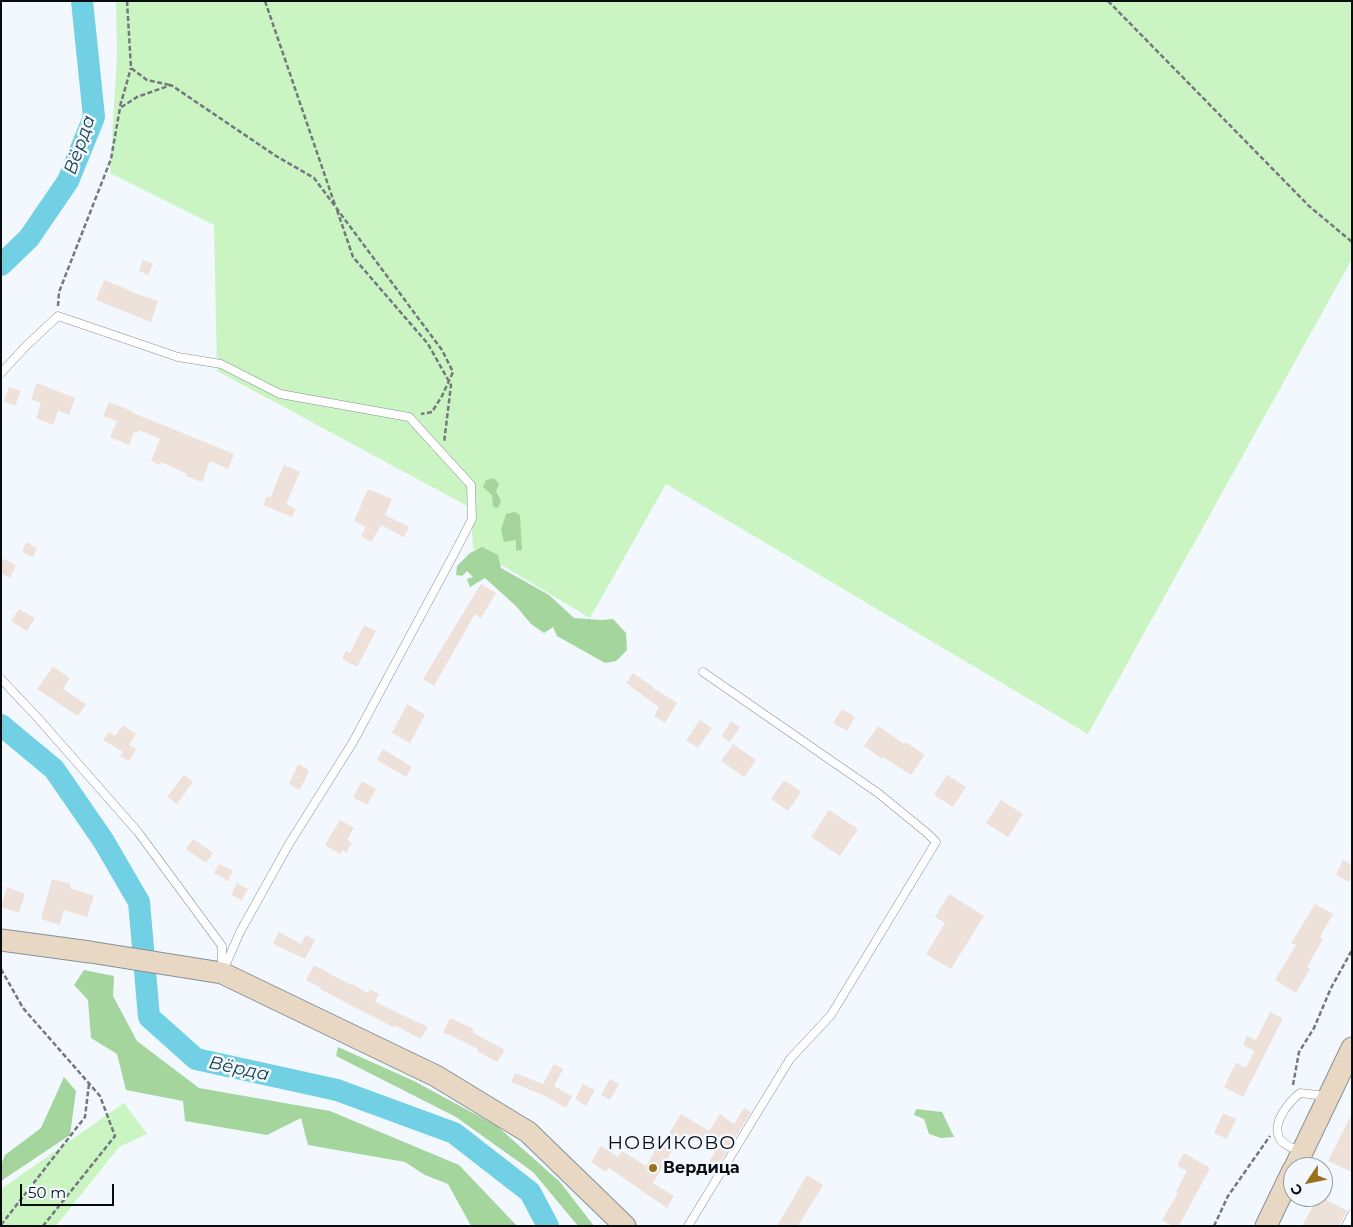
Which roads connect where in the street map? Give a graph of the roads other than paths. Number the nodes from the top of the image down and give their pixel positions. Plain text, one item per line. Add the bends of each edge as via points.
1 (1, 373) edge
2 (703, 672) dead end
3 (1, 679) edge
4 (1, 940) edge
5 (222, 973) junction
6 (1352, 1048) edge
7 (1328, 1097) junction
8 (1292, 1157) edge
9 (1299, 1157) edge
10 (1283, 1190) edge
11 (1352, 1214) edge
12 (625, 1226) edge
13 (688, 1226) edge
14 (1266, 1226) edge
15 (1346, 1226) edge

1 - 5 lane via 58,316 178,357 222,364 280,394 409,417 471,485 472,519 353,742 293,836
2 - 13 lane via 878,793 936,842 831,1015 790,1059
3 - 5 lane via 138,832 222,946
4 - 5 street
5 - 12 street via 436,1076 528,1132
6 - 7 street
7 - 8 lane via 1300,1093 1290,1102 1278,1125 1279,1137
7 - 9 street
10 - 14 street
11 - 15 lane

